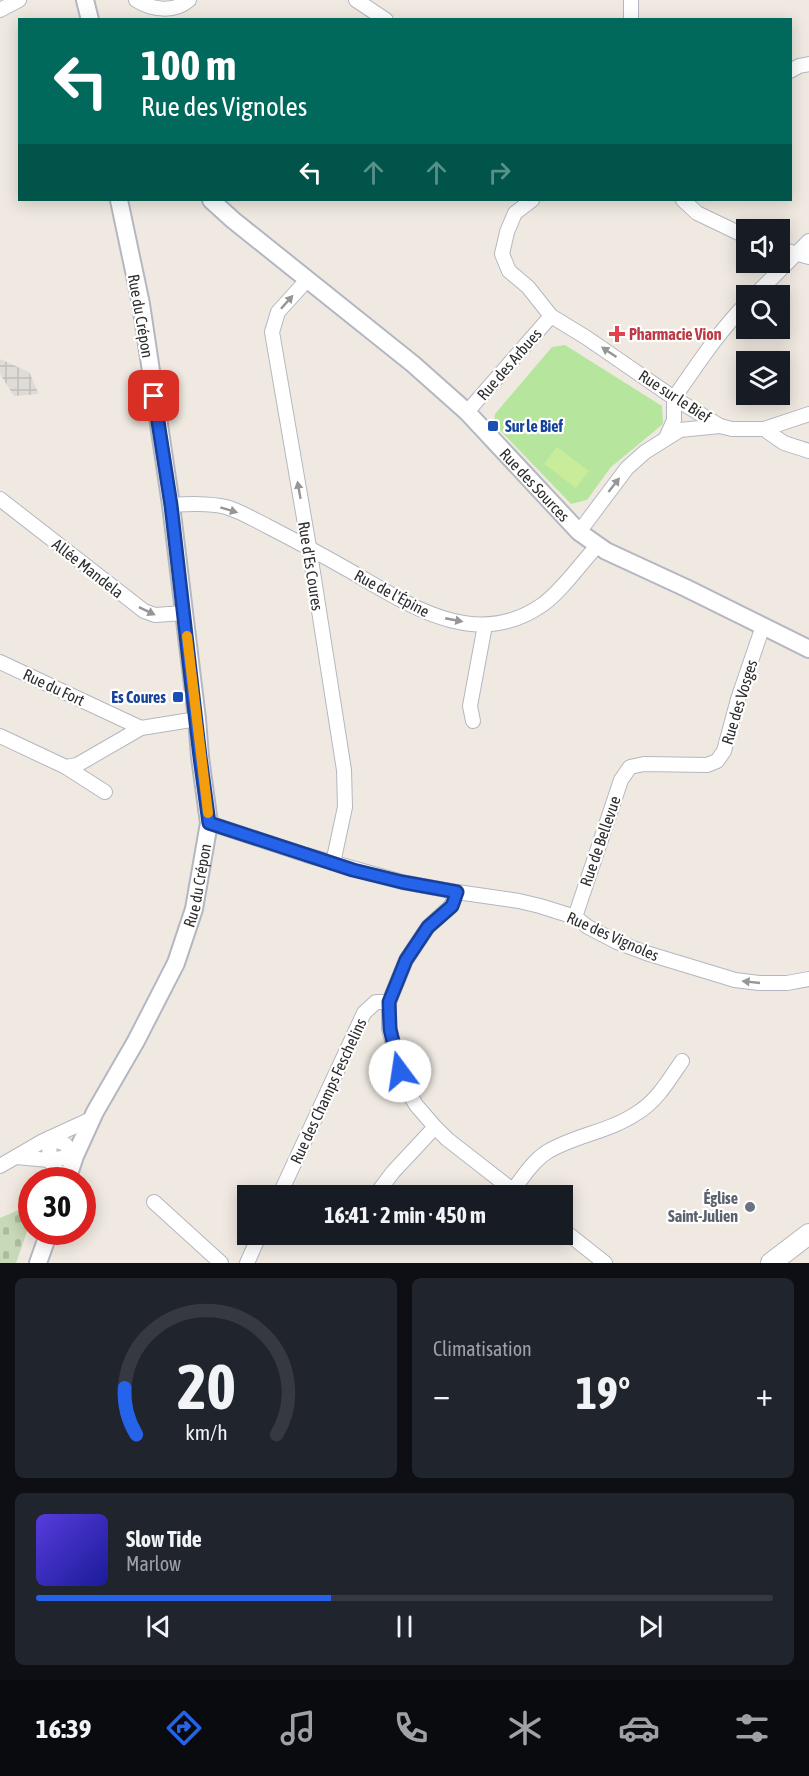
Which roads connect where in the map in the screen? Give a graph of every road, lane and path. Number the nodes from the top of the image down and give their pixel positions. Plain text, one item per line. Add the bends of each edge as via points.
1 (19, 0) edge
2 (85, 0) edge
3 (189, 0) edge
4 (356, 0) edge
5 (631, 0) edge
6 (143, 9) edge
7 (0, 10) edge
8 (90, 18) edge
9 (383, 18) edge
10 (631, 18) edge
11 (809, 64) edge
12 (792, 70) edge
13 (119, 201) edge
14 (212, 201) edge
15 (531, 201) edge
16 (683, 201) edge
17 (736, 232) edge
18 (809, 241) edge
19 (803, 256) edge
20 (307, 280) junction
21 (767, 285) edge
22 (736, 313) edge
23 (551, 316) junction
24 (674, 398) junction
25 (467, 412) junction
26 (809, 414) edge
27 (720, 426) junction
28 (764, 429) junction
29 (666, 438) junction
30 (809, 451) edge
31 (0, 499) edge
32 (171, 505) junction
33 (579, 532) junction
34 (598, 545) junction
35 (309, 547) junction
36 (184, 613) junction
37 (485, 625) junction
38 (763, 626) junction
39 (809, 649) edge
40 (0, 662) edge
41 (197, 719) junction
42 (473, 721) dead end
43 (141, 728) junction
44 (0, 736) edge
45 (66, 767) junction
46 (630, 767) joint
47 (105, 792) dead end
48 (209, 823) junction
49 (333, 863) junction
50 (457, 892) junction
51 (575, 916) junction
52 (809, 979) edge
53 (389, 1002) junction
54 (682, 1061) dead end
55 (92, 1119) junction
56 (435, 1127) junction
57 (50, 1138) junction
58 (75, 1156) junction
59 (16, 1157) junction
60 (48, 1160) junction
61 (0, 1166) edge
62 (54, 1167) edge
63 (70, 1167) edge
64 (284, 1185) edge
65 (383, 1185) edge
66 (507, 1185) edge
67 (521, 1185) edge
68 (154, 1202) dead end
69 (809, 1234) edge
70 (573, 1238) edge
71 (44, 1245) edge
72 (255, 1245) edge
73 (38, 1263) edge
74 (221, 1263) edge
75 (247, 1263) edge
76 (605, 1263) edge
77 (771, 1263) edge

1 - 7 street
2 - 8 street
3 - 6 street via 167,8
4 - 9 street
5 - 10 street
11 - 12 street
13 - 32 street, Rue du Crépon via 141,304
14 - 20 street, Rue des Sources
15 - 23 street, Rue des Arbues via 515,213 502,254 509,271
16 - 17 street via 697,213
18 - 19 street
19 - 21 street
20 - 25 street, Rue des Sources
35 -> 20 street, Rue d'Es Coures via 272,332 278,312
22 - 24 street
24 -> 23 street, Rue sur le Bief
23 - 25 street, Rue des Arbues
24 - 27 street, Rue sur le Bief
24 - 29 street via 674,420
25 - 33 street, Rue des Sources
26 - 28 street
27 - 28 street, Rue sur le Bief
27 - 29 street via 680,430
28 - 30 street via 784,443
33 -> 29 street via 627,468
31 -> 36 street, Allée Mandela via 144,611 155,615
32 -> 35 street, Rue de l'Épine via 227,507
32 - 36 street, Rue du Crépon
33 - 34 street, Rue des Sources
34 - 37 street, Rue de l'Épine via 541,606 502,624
34 - 38 street, Rue des Sources
35 -> 37 street, Rue de l'Épine via 427,614
35 - 49 street, Rue d'Es Coures via 344,780 345,807
36 - 41 street, Rue du Crépon
37 - 42 street via 470,706
38 - 39 street, Rue des Sources
38 - 46 street, Rue des Vosges via 724,751 717,761 707,765
40 - 43 street, Rue du Fort
41 - 43 street
41 - 48 street, Rue du Crépon
43 - 45 street via 77,765
44 - 45 street
45 - 47 street
46 - 51 street, Rue de Bellevue via 621,780
48 - 49 street, Rue des Vignoles
48 - 55 street, Rue du Crépon via 194,909 177,963
49 - 50 street, Rue des Vignoles
50 - 51 street, Rue des Vignoles via 519,901
50 - 53 street via 452,906 428,927 406,960
52 -> 51 street, Rue des Vignoles via 788,983 735,980 646,953 588,927
53 - 56 street via 390,1029 403,1082
53 - 64 street, Rue des Champs Feschelins via 376,1002 364,1013
54 - 67 street via 660,1093 639,1113 547,1153 532,1165
55 - 57 street
55 - 58 street, Rue du Crépon
56 - 65 street
56 - 66 street
57 - 58 street via 65,1144
57 - 59 street
57 - 60 street
58 - 60 street
58 - 63 street, Rue du Crépon
59 - 60 street
59 - 61 street
60 - 62 street
68 - 74 street
69 - 77 main road
70 - 76 street
71 - 73 street
72 - 75 street

